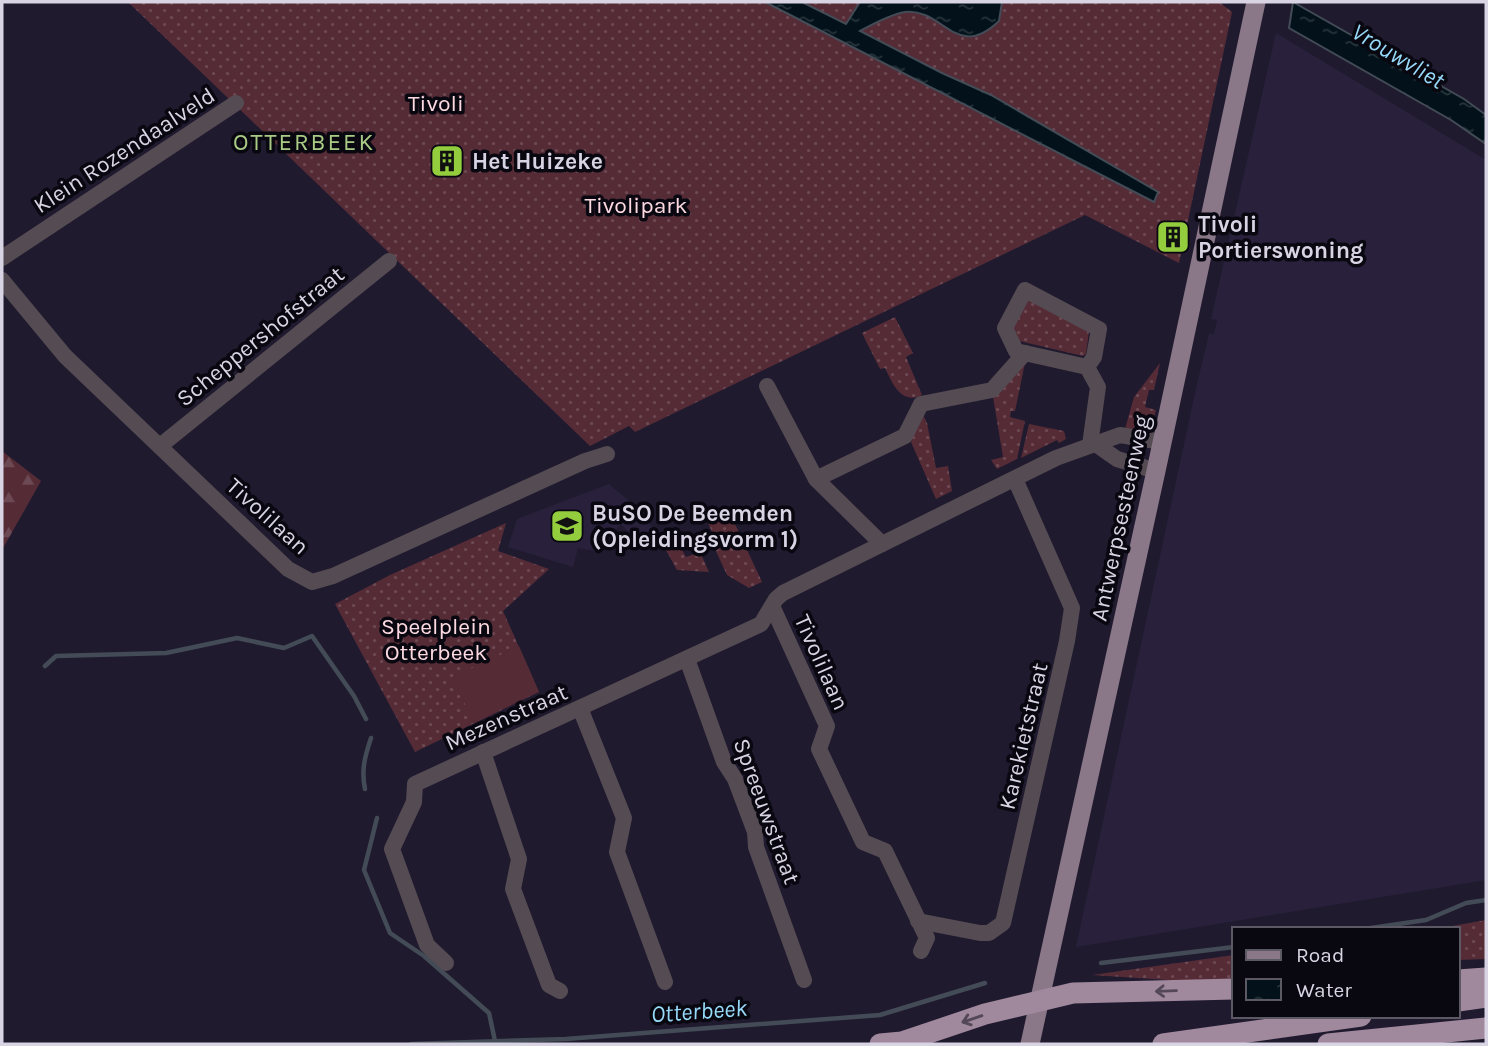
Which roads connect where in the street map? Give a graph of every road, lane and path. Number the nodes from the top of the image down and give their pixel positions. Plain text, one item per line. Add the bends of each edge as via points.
1 (1256, 2) edge
2 (236, 103) dead end
3 (2, 258) edge
4 (389, 261) dead end
5 (2, 280) edge
6 (1025, 353) junction
7 (1087, 366) junction
8 (767, 386) dead end
9 (1162, 442) junction
10 (1094, 445) junction
11 (160, 446) junction
12 (607, 454) dead end
13 (1156, 471) junction
14 (816, 479) junction
15 (1015, 480) junction
16 (882, 544) junction
17 (773, 608) junction
18 (687, 659) junction
19 (580, 708) junction
20 (483, 752) junction
21 (918, 921) junction
22 (921, 951) dead end
23 (446, 963) dead end
24 (1486, 978) edge
25 (804, 980) dead end
26 (1460, 980) edge
27 (664, 982) dead end
28 (1232, 989) edge
29 (560, 991) dead end
30 (1486, 997) edge
31 (1460, 1001) edge
32 (1038, 1002) junction
33 (1347, 1018) edge
34 (1486, 1028) edge
35 (1486, 1039) edge
36 (880, 1044) edge
37 (1030, 1044) edge
38 (1163, 1044) edge
39 (1328, 1044) edge
40 (1470, 1044) edge

1 - 9 main road, Antwerpsesteenweg
2 - 3 street, Klein Rozendaalveld
4 - 11 street, Scheppershofstraat
5 - 11 street, Tivolilaan via 54,345
6 - 7 street
6 - 7 street via 1016,351 1005,328 1025,290 1099,328 1094,357
6 - 14 street via 992,390 921,404 905,436
7 - 10 street via 1098,387
8 - 14 street
9 - 10 street via 1120,435
9 - 13 main road, Antwerpsesteenweg
10 - 13 street via 1116,459
10 - 15 street via 1056,458
11 - 12 street, Tivolilaan via 288,569 312,582
13 - 32 main road, Antwerpsesteenweg
14 - 16 street
15 - 16 street
15 - 21 street, Karekietstraat via 1072,608 1068,641 1003,923 989,933 979,933
16 - 17 street, Mezenstraat via 783,593
17 - 18 street, Mezenstraat via 761,624
17 - 21 street, Tivolilaan via 827,726 819,749 863,842 885,852
18 - 19 street, Mezenstraat
18 - 25 street, Spreeuwstraat via 755,832 756,847
19 - 20 street, Mezenstraat
19 - 27 street via 624,818 617,852
20 - 23 street, Mezenstraat via 415,784 414,803 392,849 427,944
20 - 29 street via 519,859 513,889 549,985
21 - 22 street, Tivolilaan via 927,938
24 - 26 highway
28 -> 32 highway via 1073,993
30 - 31 highway
32 -> 36 highway via 902,1042
32 - 37 main road, Antwerpsesteenweg
33 - 38 highway
34 - 39 highway
35 - 40 highway

